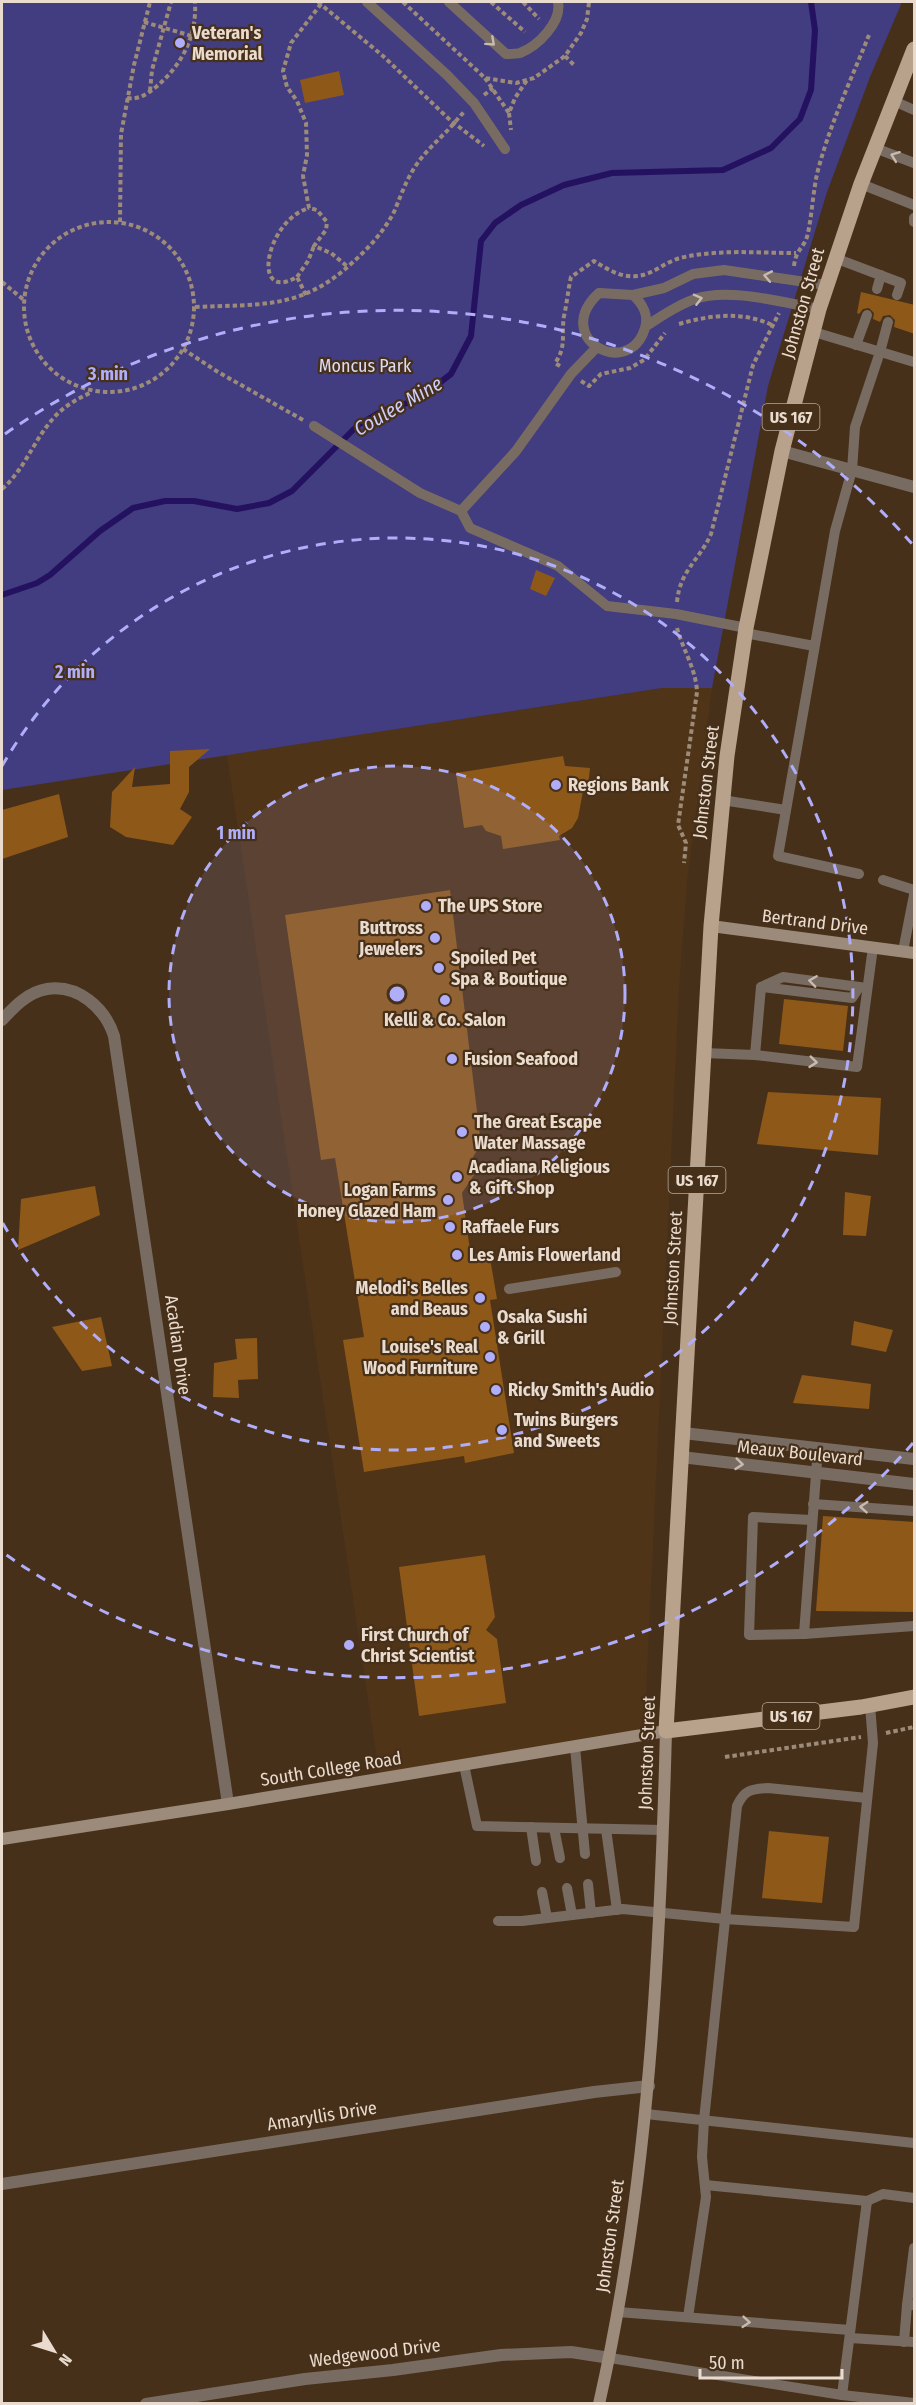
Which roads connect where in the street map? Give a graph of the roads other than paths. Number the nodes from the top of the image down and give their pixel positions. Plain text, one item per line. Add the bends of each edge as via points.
1 (367, 2) edge
2 (449, 2) edge
3 (558, 2) edge
4 (915, 50) edge
5 (894, 101) junction
6 (915, 110) edge
7 (875, 148) junction
8 (505, 149) dead end
9 (915, 163) edge
10 (861, 184) junction
11 (915, 205) edge
12 (835, 258) junction
13 (881, 275) junction
14 (826, 285) junction
15 (877, 289) dead end
16 (633, 295) junction
17 (897, 295) dead end
18 (819, 309) junction
19 (867, 315) dead end
20 (888, 322) dead end
21 (646, 326) junction
22 (814, 332) junction
23 (856, 345) junction
24 (596, 348) junction
25 (880, 352) junction
26 (915, 362) edge
27 (314, 426) road end
28 (782, 451) junction
29 (852, 470) junction
30 (915, 487) edge
31 (461, 511) junction
32 (746, 631) junction
33 (814, 646) junction
34 (722, 800) junction
35 (786, 810) junction
36 (859, 874) dead end
37 (883, 880) dead end
38 (915, 890) edge
39 (915, 896) edge
40 (711, 926) junction
41 (873, 947) junction
42 (909, 952) edge
43 (863, 988) junction
44 (2, 1020) edge
45 (704, 1053) junction
46 (755, 1055) junction
47 (616, 1272) dead end
48 (509, 1289) dead end
49 (683, 1433) junction
50 (818, 1448) junction
51 (681, 1457) junction
52 (915, 1459) edge
53 (814, 1472) junction
54 (915, 1484) edge
55 (813, 1504) junction
56 (915, 1511) edge
57 (812, 1520) junction
58 (915, 1626) edge
59 (804, 1634) junction
60 (915, 1697) edge
61 (870, 1705) junction
62 (666, 1731) junction
63 (575, 1747) junction
64 (464, 1765) junction
65 (867, 1798) junction
66 (228, 1804) junction
67 (531, 1827) junction
68 (554, 1828) junction
69 (581, 1828) junction
70 (606, 1829) junction
71 (663, 1830) junction
72 (2, 1839) edge
73 (585, 1854) dead end
74 (560, 1858) dead end
75 (536, 1861) dead end
76 (588, 1884) dead end
77 (567, 1888) dead end
78 (542, 1892) dead end
79 (617, 1910) junction
80 (591, 1913) junction
81 (660, 1913) junction
82 (572, 1915) junction
83 (547, 1918) junction
84 (725, 1919) junction
85 (498, 1921) dead end
86 (648, 2086) junction
87 (645, 2114) junction
88 (705, 2121) junction
89 (915, 2143) edge
90 (2, 2184) edge
91 (705, 2185) junction
92 (915, 2198) edge
93 (867, 2201) junction
94 (915, 2248) edge
95 (911, 2305) edge
96 (618, 2312) junction
97 (688, 2317) junction
98 (850, 2334) junction
99 (909, 2342) edge
100 (610, 2358) junction
101 (842, 2395) junction
102 (881, 2402) edge
103 (146, 2403) edge
104 (599, 2403) edge
105 (915, 2403) edge

1 - 8 lane via 474,103
2 -> 3 lane via 506,54 519,53 535,44 553,24
4 - 5 main road, Johnston Street / US 167
5 - 6 lane
5 - 7 main road, Johnston Street / US 167
9 -> 7 lane
7 - 10 main road, Johnston Street / US 167
10 - 11 lane
10 - 12 main road, Johnston Street / US 167
12 - 13 lane
12 - 14 main road, Johnston Street / US 167
13 - 15 lane
13 - 17 lane via 901,283
14 -> 16 lane via 724,270 693,274 664,288
14 - 18 main road, Johnston Street / US 167
16 - 21 lane via 644,308
16 - 24 lane via 599,293 587,304 582,320 585,336
21 -> 18 lane via 697,298 734,294
18 - 22 main road, Johnston Street / US 167
19 - 23 lane
20 - 25 lane
21 - 24 lane via 640,341 627,351 611,353
22 - 23 lane
22 - 28 main road, Johnston Street / US 167
23 - 25 lane
24 - 31 lane via 572,374 516,452
25 - 26 lane
25 - 29 lane via 855,427
27 - 31 lane via 420,493
28 - 29 street
28 - 32 main road, Johnston Street / US 167
29 - 30 street
29 - 33 lane via 835,531
31 - 32 lane via 470,528 558,566 607,606 676,614
32 - 33 lane
32 - 34 main road, Johnston Street / US 167
33 - 35 lane
34 - 35 lane
34 - 40 main road, Johnston Street / US 167
35 - 36 lane via 778,856
37 - 38 lane
39 - 42 lane
40 - 41 main road, Bertrand Drive
40 - 45 main road, Johnston Street / US 167
41 - 42 main road, Bertrand Drive
41 - 43 lane
43 -> 46 lane via 783,977 761,987
46 -> 43 lane via 857,1067
44 - 66 street, Acadian Drive via 28,996 47,989 81,995 98,1006 110,1022
45 - 46 lane
45 - 49 main road, Johnston Street / US 167
47 - 48 lane
49 - 50 street, Meaux Boulevard
49 - 51 main road, Johnston Street / US 167
50 - 52 street, Meaux Boulevard
50 - 53 lane
51 -> 53 street, Meaux Boulevard
51 - 62 main road, Johnston Street / US 167
53 - 54 street, Meaux Boulevard
53 - 55 lane
56 -> 55 lane
55 - 57 lane
57 - 59 lane
57 - 59 lane via 753,1517 749,1635
58 - 59 lane
60 - 61 main road, US 167
61 - 62 main road, US 167
61 - 65 lane
62 - 63 main road, South College Road
62 - 71 main road, Johnston Street
63 - 64 main road, South College Road
63 - 69 lane
64 - 66 main road, South College Road
64 - 67 lane via 477,1826
65 - 84 lane via 768,1788 742,1794 737,1806
65 - 84 lane via 854,1927
66 - 72 main road, South College Road
67 - 68 lane
67 - 75 lane
68 - 69 lane
68 - 74 lane
69 - 70 lane
69 - 73 lane
70 - 71 lane
70 - 79 lane
71 - 81 main road, Johnston Street
76 - 80 lane
77 - 82 lane
78 - 83 lane
79 - 80 lane
79 - 81 lane
80 - 82 lane
81 - 84 lane
81 - 86 main road, Johnston Street
82 - 83 lane
83 - 85 lane
84 - 88 lane
86 - 87 main road, Johnston Street
86 - 90 street, Amaryllis Drive
87 - 88 lane
87 - 96 main road, Johnston Street
88 - 89 lane
88 - 91 lane
91 - 93 lane
91 - 97 lane
92 - 93 lane via 883,2193
93 - 98 lane
94 - 95 lane
95 - 99 lane
96 - 97 lane
96 - 100 main road, Johnston Street
97 -> 98 lane
98 - 99 lane
98 - 101 lane
100 - 101 lane
100 - 103 street, Wedgewood Drive via 571,2352 501,2355
100 - 104 main road, Johnston Street
101 - 102 lane
102 - 105 lane

